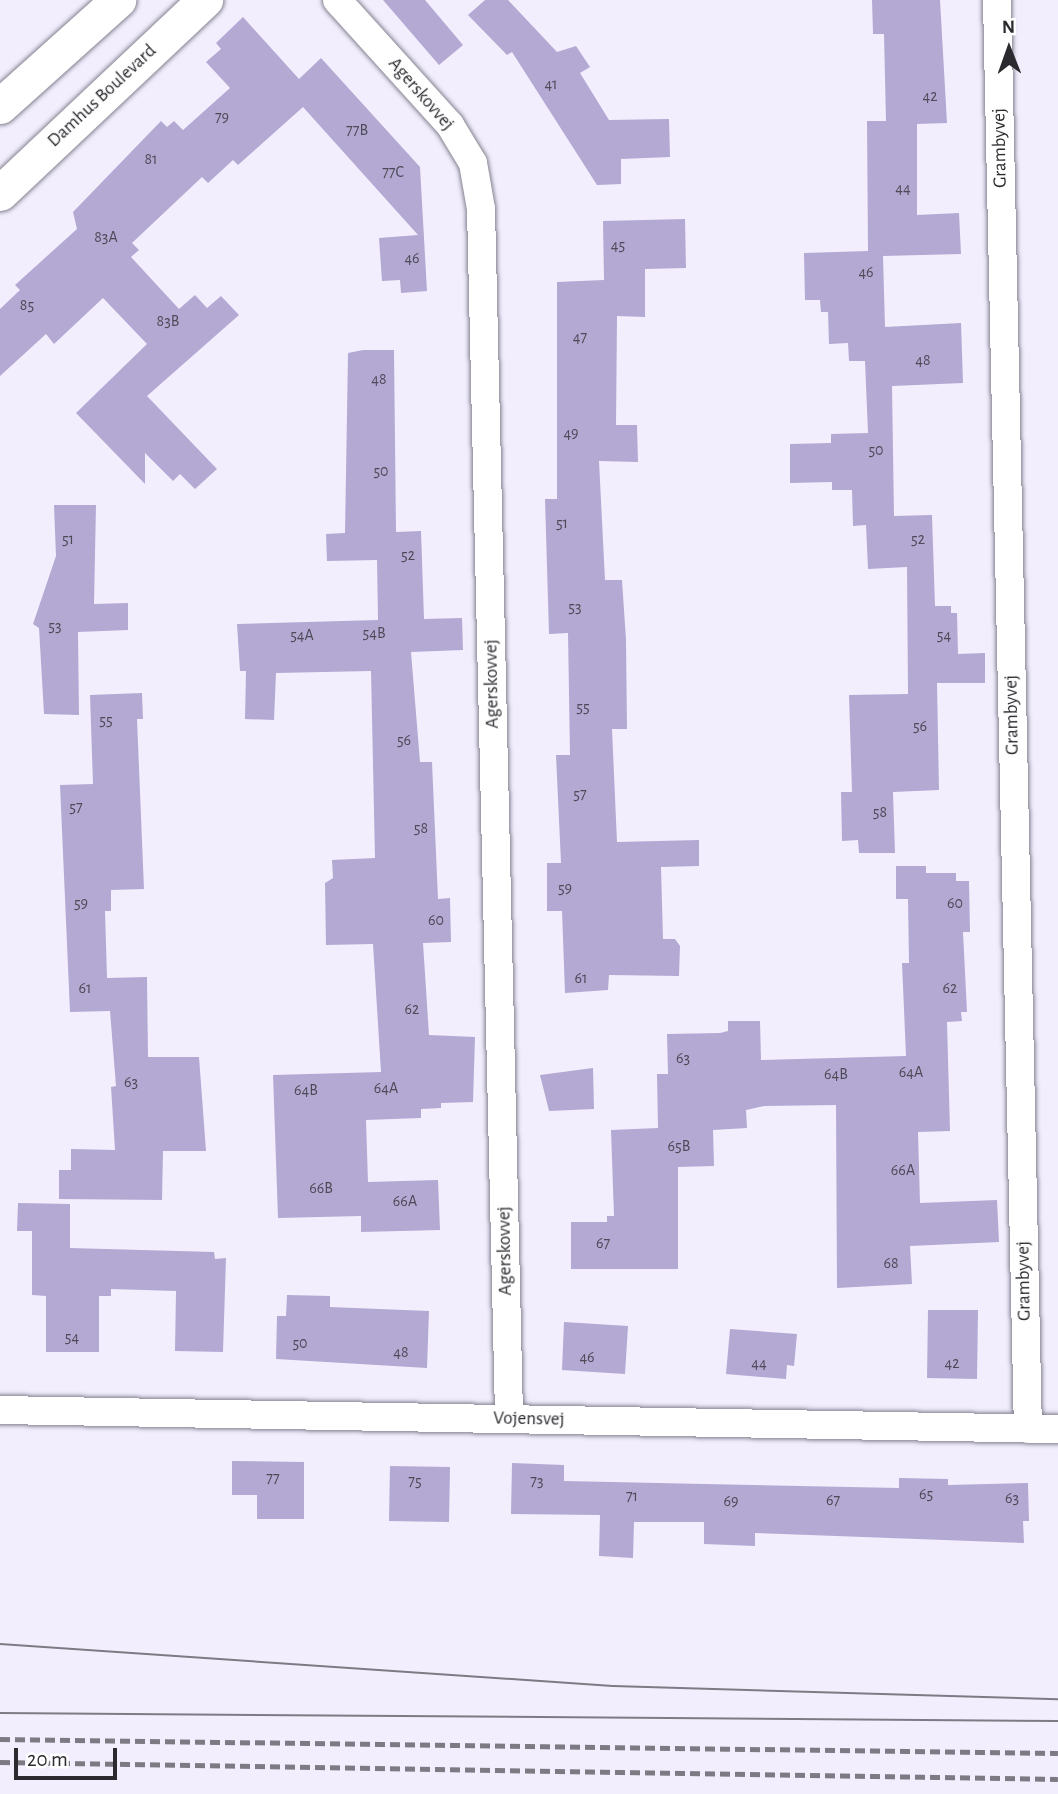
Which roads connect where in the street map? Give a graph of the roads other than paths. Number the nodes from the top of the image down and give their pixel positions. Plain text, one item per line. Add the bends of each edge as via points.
1 (118, 0) edge
2 (205, 0) edge
3 (337, 0) edge
4 (997, 0) edge
5 (0, 106) edge
6 (0, 192) edge
7 (0, 1410) edge
8 (509, 1419) junction
9 (1028, 1429) junction
10 (1058, 1429) edge

1 - 5 street
2 - 6 street, Damhus Boulevard
3 - 8 street, Agerskovvej via 450,125 473,163 481,209
4 - 9 street, Grambyvej
7 - 8 street, Vojensvej
8 - 9 street, Vojensvej
9 - 10 street, Vojensvej

